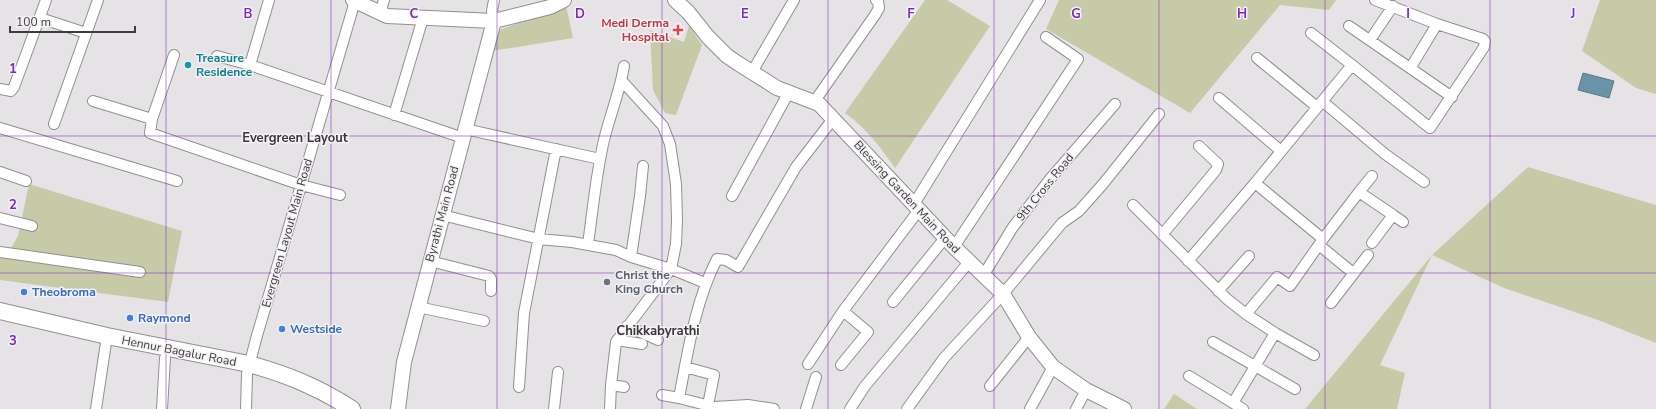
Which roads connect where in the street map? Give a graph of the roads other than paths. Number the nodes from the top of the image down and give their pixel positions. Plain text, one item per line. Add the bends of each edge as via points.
1 (46, 0) edge
2 (98, 0) edge
3 (269, 0) edge
4 (354, 0) edge
5 (494, 0) edge
6 (564, 0) edge
7 (676, 0) edge
8 (794, 0) edge
9 (876, 0) edge
10 (1040, 0) edge
11 (1375, 0) edge
12 (382, 6) edge
13 (1393, 6) junction
14 (40, 18) junction
15 (423, 18) junction
16 (494, 21) junction
17 (1437, 24) junction
18 (1349, 26) dead end
19 (86, 33) junction
20 (1311, 33) dead end
21 (1046, 37) dead end
22 (1370, 40) junction
23 (174, 55) dead end
24 (217, 56) dead end
25 (1257, 58) dead end
26 (1352, 65) junction
27 (250, 66) junction
28 (624, 66) dead end
29 (1411, 67) junction
30 (752, 72) junction
31 (622, 81) junction
32 (0, 88) edge
33 (328, 92) junction
34 (789, 92) junction
35 (1452, 97) junction
36 (1219, 98) dead end
37 (93, 101) dead end
38 (814, 102) junction
39 (1115, 104) dead end
40 (1320, 104) junction
41 (1159, 114) dead end
42 (394, 115) junction
43 (152, 118) junction
44 (833, 119) junction
45 (54, 124) dead end
46 (0, 128) edge
47 (464, 133) junction
48 (1199, 146) dead end
49 (556, 149) junction
50 (1281, 151) junction
51 (600, 160) junction
52 (643, 166) dead end
53 (0, 172) edge
54 (1372, 176) dead end
55 (26, 181) dead end
56 (177, 182) dead end
57 (1424, 182) dead end
58 (1255, 183) junction
59 (300, 185) junction
60 (1359, 192) junction
61 (340, 195) dead end
62 (732, 196) dead end
63 (1133, 205) dead end
64 (917, 207) junction
65 (442, 215) junction
66 (1393, 215) junction
67 (0, 218) edge
68 (1403, 222) dead end
69 (32, 226) dead end
70 (1162, 235) junction
71 (539, 239) junction
72 (1321, 242) junction
73 (950, 243) junction
74 (1372, 243) dead end
75 (588, 244) junction
76 (0, 252) edge
77 (1368, 255) dead end
78 (1249, 256) dead end
79 (631, 257) junction
80 (430, 260) junction
81 (1188, 261) junction
82 (969, 262) junction
83 (671, 269) junction
84 (140, 272) dead end
85 (1353, 273) junction
86 (983, 276) junction
87 (705, 283) junction
88 (1218, 290) junction
89 (491, 291) dead end
90 (1003, 294) junction
91 (893, 302) dead end
92 (1331, 304) dead end
93 (418, 307) junction
94 (0, 311) edge
95 (842, 311) junction
96 (1246, 314) junction
97 (0, 320) edge
98 (484, 321) dead end
99 (627, 326) junction
100 (1275, 333) junction
101 (1029, 338) junction
102 (617, 340) junction
103 (658, 340) dead end
104 (106, 341) junction
105 (1213, 342) dead end
106 (642, 344) dead end
107 (1314, 355) dead end
108 (165, 358) junction
109 (808, 364) dead end
110 (841, 366) dead end
111 (1256, 366) junction
112 (685, 367) junction
113 (1053, 367) junction
114 (248, 369) junction
115 (558, 372) dead end
116 (1189, 376) dead end
117 (816, 377) dead end
118 (611, 385) junction
119 (990, 386) dead end
120 (519, 387) dead end
121 (624, 387) dead end
122 (1086, 390) junction
123 (1295, 390) dead end
124 (662, 395) dead end
125 (679, 398) junction
126 (1233, 403) junction
127 (712, 407) edge
128 (748, 407) edge
129 (1120, 408) edge
130 (96, 409) edge
131 (162, 409) edge
132 (246, 409) edge
133 (334, 409) edge
134 (352, 409) edge
135 (398, 409) edge
136 (554, 409) edge
137 (610, 409) edge
138 (774, 409) edge
139 (806, 409) edge
140 (850, 409) edge
141 (907, 409) edge
142 (1030, 409) edge
143 (1076, 409) edge
144 (1243, 409) edge

1 - 14 street
2 - 19 street
3 - 27 street
4 - 12 main road
4 - 33 street, Evergreen Layout Main Road
5 - 16 street
6 - 16 main road via 550,7
7 - 30 main road, Blessing Garden Main Road via 727,56
8 - 30 street
9 - 38 street via 879,8 875,15
10 - 64 street
11 - 13 street
12 - 15 main road via 387,16
13 - 17 street
13 - 22 street
14 - 19 street
14 - 32 street via 14,87 11,91
15 - 16 main road
15 - 42 street
16 - 47 main road, Byrathi Main Road
17 - 29 street
17 - 35 street via 1485,41 1484,47
18 - 22 street
19 - 45 street
20 - 26 street
21 - 73 street via 1078,58
22 - 29 street
23 - 43 street
24 - 27 street
25 - 40 street
26 - 35 street via 1430,128
26 - 40 street
27 - 33 street
28 - 31 street
29 - 35 street
30 - 34 main road, Blessing Garden Main Road via 777,88
31 - 51 street via 612,108
31 - 83 street via 663,126 670,144 676,184 677,220
33 - 42 street
33 - 59 street, Evergreen Layout Main Road
34 - 38 main road, Blessing Garden Main Road
34 - 62 street
36 - 50 street
37 - 43 street
38 - 44 main road, Blessing Garden Main Road
39 - 86 street, 9th Cross Road via 1050,179 1013,227
40 - 50 street
40 - 57 street
41 - 90 street via 1103,184 1079,211 1062,223
42 - 47 street
43 - 59 street via 150,133
44 - 64 main road, Blessing Garden Main Road
44 - 87 street via 796,167 738,267 726,260 717,259
46 - 56 street
47 - 49 street
47 - 65 main road, Byrathi Main Road
48 - 70 street via 1218,164 1216,170
49 - 51 street
49 - 71 street
50 - 58 street
51 - 75 street
52 - 79 street
53 - 55 street
54 - 60 street
58 - 72 street
58 - 81 street
59 - 61 street
59 - 114 street, Evergreen Layout Main Road
60 - 66 street
60 - 72 street
63 - 70 street
64 - 73 main road, Blessing Garden Main Road
64 - 95 street
65 - 71 street
65 - 80 main road, Byrathi Main Road
66 - 68 street
66 - 74 street
67 - 69 street
70 - 81 street
71 - 75 street
71 - 120 street via 524,313
72 - 85 street
72 - 96 street via 1290,286 1277,277
73 - 82 main road, Blessing Garden Main Road
73 - 91 street
75 - 79 street via 616,250
76 - 84 street
77 - 85 street
78 - 88 street
79 - 83 street
80 - 89 street via 489,276
80 - 93 main road, Byrathi Main Road
81 - 88 street
82 - 86 main road, Blessing Garden Main Road
82 - 140 street via 865,386
83 - 87 street
83 - 99 street
85 - 92 street
86 - 90 main road, Blessing Garden Main Road
87 - 112 street
88 - 96 street
90 - 101 main road, Blessing Garden Main Road
90 - 141 street via 944,358
93 - 98 street
93 - 135 main road, Byrathi Main Road via 404,362
94 - 104 main road, Hennur Bagalur Road
95 - 109 street
95 - 110 street via 868,332
96 - 100 street
97 - 104 main road, Hennur Bagalur Road
99 - 102 street
99 - 103 street
100 - 107 street
100 - 111 street
101 - 113 main road, Blessing Garden Main Road
101 - 119 street
102 - 106 street
102 - 118 street
104 - 108 main road, Hennur Bagalur Road
104 - 114 main road, Hennur Bagalur Road
104 - 130 street
105 - 111 street
108 - 114 main road, Hennur Bagalur Road
108 - 131 street
111 - 123 street
111 - 126 street
112 - 125 street
112 - 127 street via 714,375
113 - 122 main road, Blessing Garden Main Road
113 - 142 street
114 - 132 street, Evergreen Layout Main Road
114 - 133 main road, Hennur Bagalur Road
114 - 134 main road, Hennur Bagalur Road via 295,378
115 - 136 street
116 - 126 street
117 - 139 street
118 - 121 street
118 - 137 street
122 - 129 main road, Blessing Garden Main Road
122 - 143 street
124 - 125 street
125 - 127 street
126 - 144 street
127 - 128 street
128 - 138 street

